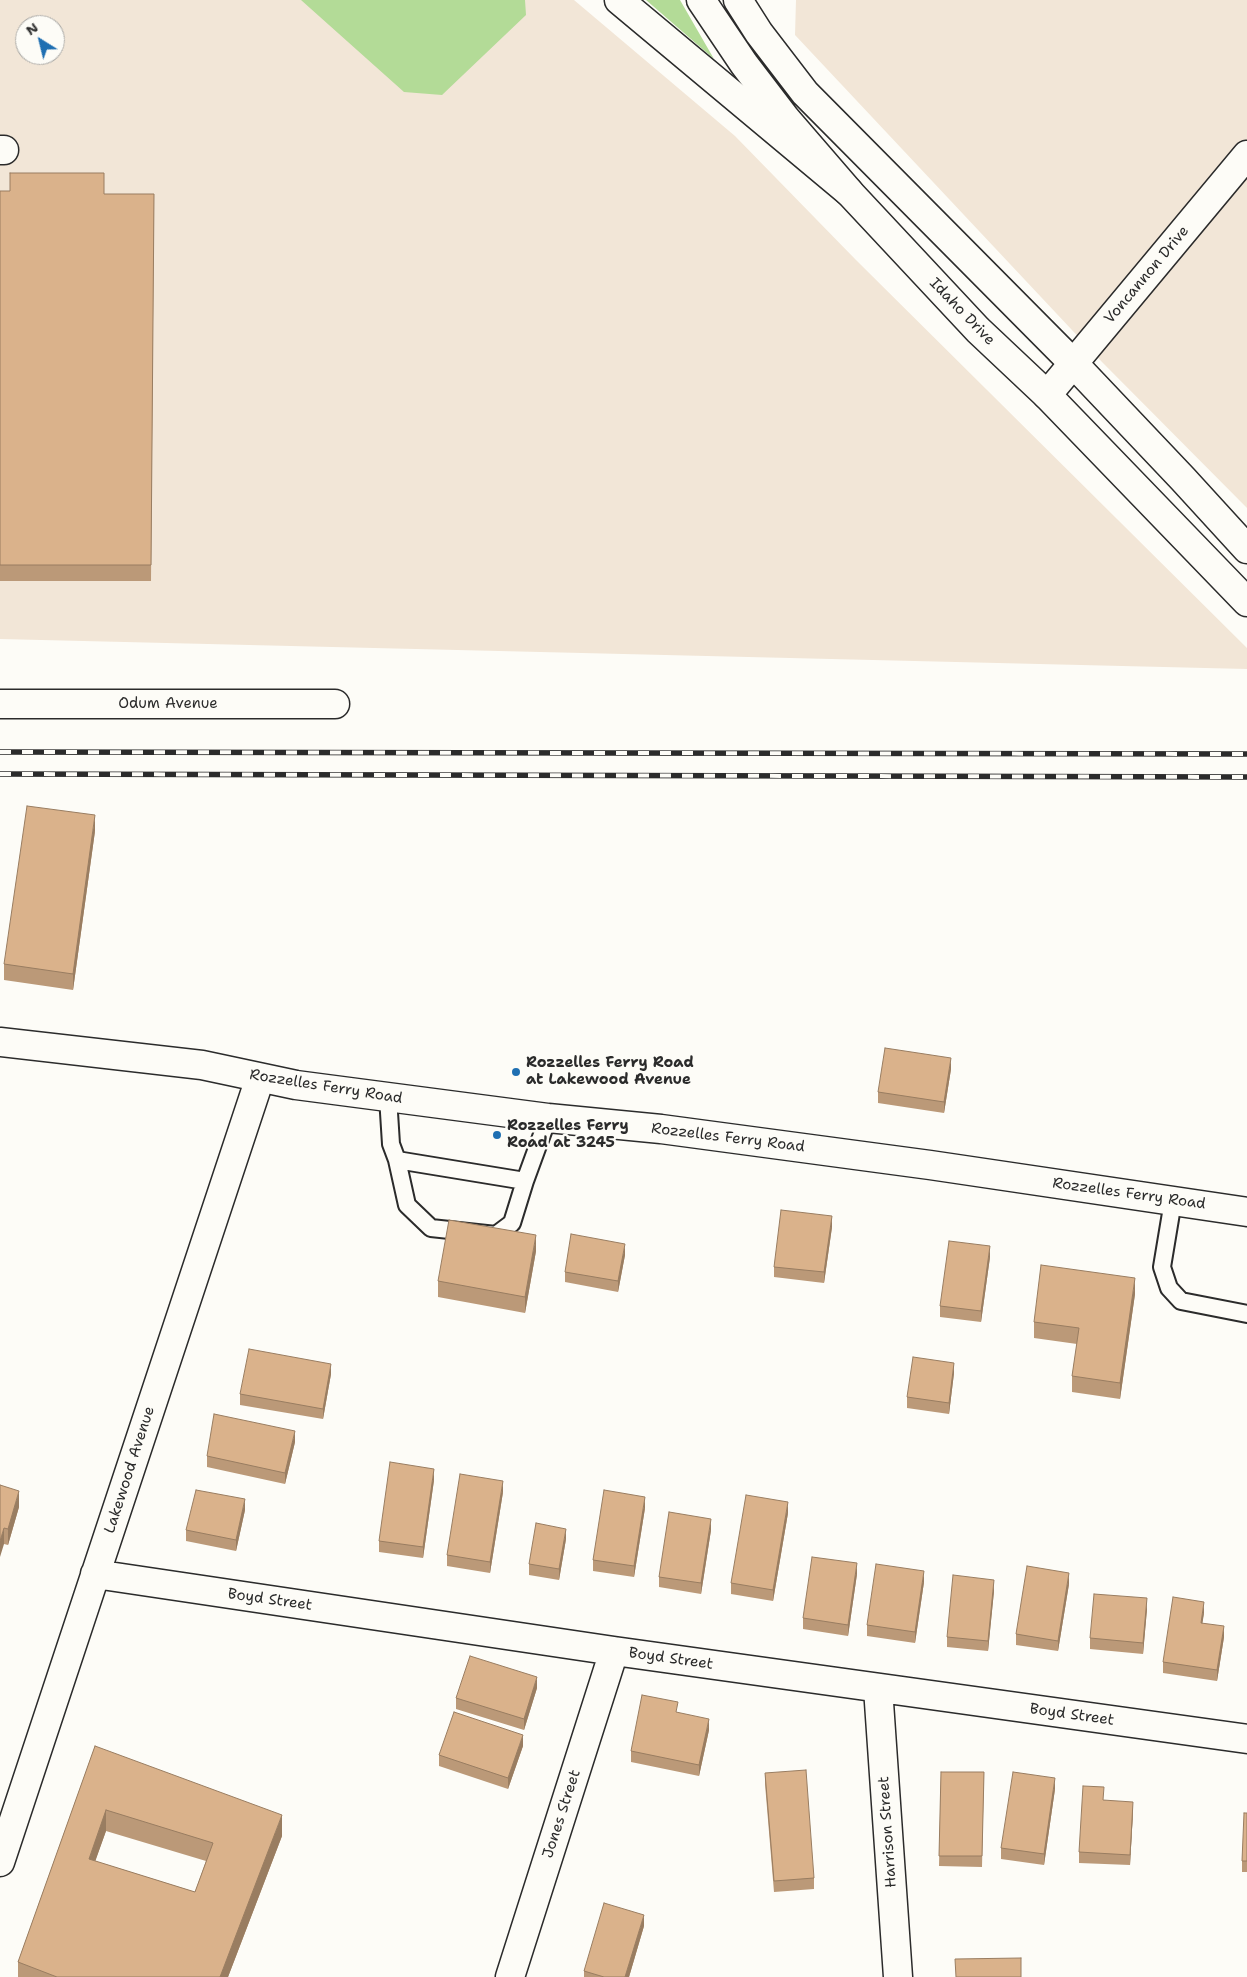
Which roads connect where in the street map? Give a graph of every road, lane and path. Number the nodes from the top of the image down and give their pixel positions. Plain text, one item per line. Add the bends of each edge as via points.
1 (619, 0) edge
2 (701, 0) edge
3 (738, 0) edge
4 (1247, 156) edge
5 (850, 192) junction
6 (1073, 363) junction
7 (1047, 395) junction
8 (1247, 550) edge
9 (1247, 602) edge
10 (0, 704) edge
11 (335, 704) dead end
12 (0, 1042) edge
13 (260, 1078) junction
14 (388, 1097) junction
15 (548, 1118) junction
16 (397, 1160) junction
17 (526, 1181) junction
18 (1172, 1200) junction
19 (1247, 1212) edge
20 (1247, 1314) edge
21 (95, 1574) junction
22 (614, 1651) junction
23 (878, 1688) junction
24 (1247, 1739) edge
25 (6, 1824) edge
26 (0, 1862) edge
27 (510, 1977) edge
28 (898, 1977) edge

1 - 5 main road
2 - 5 main road, Idaho Drive via 744,64
3 - 6 main road via 759,34 805,92
4 - 6 main road, Voncannon Drive
5 - 7 main road, Idaho Drive via 978,330
6 - 7 main road, Voncannon Drive
6 - 8 main road
7 - 9 main road, Idaho Drive
10 - 11 main road, Odum Avenue
12 - 13 main road, Rozzelles Ferry Road via 202,1065
13 - 14 main road, Rozzelles Ferry Road
13 - 21 main road, Lakewood Avenue
14 - 15 main road, Rozzelles Ferry Road
14 - 16 lane via 391,1144
15 - 17 lane
15 - 18 main road, Rozzelles Ferry Road via 670,1130
16 - 17 lane
16 - 17 lane via 407,1206 430,1228 496,1235 512,1223
18 - 19 main road, Rozzelles Ferry Road
18 - 20 lane via 1162,1267 1169,1288 1181,1301
21 - 22 main road, Boyd Street
21 - 25 main road, Lakewood Avenue
22 - 23 main road, Boyd Street
22 - 27 main road, Jones Street
23 - 24 main road, Boyd Street
23 - 28 main road, Harrison Street
25 - 26 main road, Lakewood Avenue

